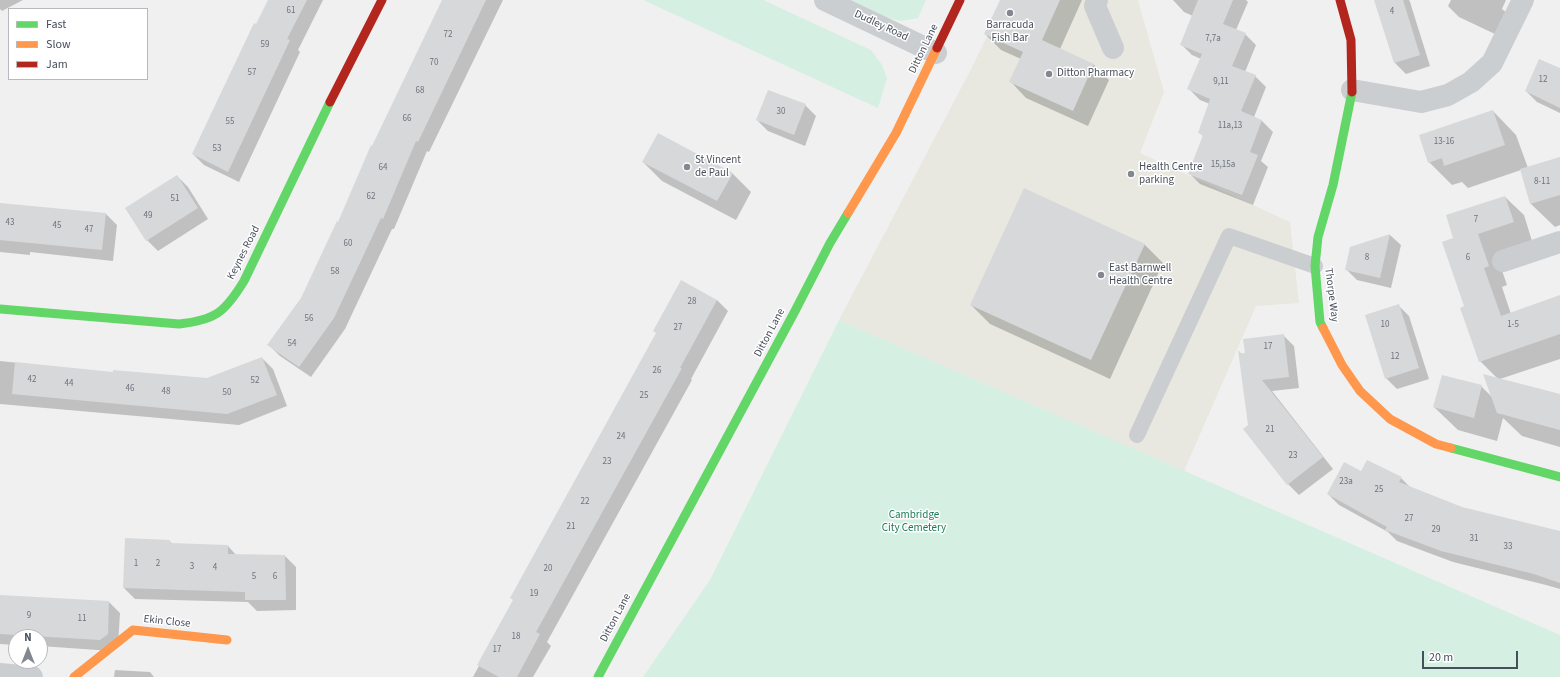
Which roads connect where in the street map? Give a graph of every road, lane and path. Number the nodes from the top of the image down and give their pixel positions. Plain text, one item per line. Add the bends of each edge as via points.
1 (382, 0) edge
2 (825, 0) edge
3 (960, 0) edge
4 (1097, 0) edge
5 (1340, 0) edge
6 (1523, 0) edge
7 (1113, 48) dead end
8 (936, 52) junction
9 (1352, 90) junction
10 (1560, 242) edge
11 (1503, 261) dead end
12 (1315, 266) junction
13 (0, 309) edge
14 (1137, 435) dead end
15 (1560, 476) edge
16 (227, 640) dead end
17 (0, 674) edge
18 (32, 677) edge
19 (74, 677) edge
20 (598, 677) edge

1 - 13 street, Keynes Road via 316,129 244,281 231,302 215,315 198,322 179,324
2 - 8 street, Dudley Road
3 - 8 street, Ditton Lane
4 - 7 street via 1095,6
5 - 9 street, Thorpe Way via 1350,40
6 - 9 street via 1492,63 1471,82 1448,95 1421,102
8 - 20 street, Ditton Lane via 896,133 830,243
9 - 12 street, Thorpe Way via 1333,185 1318,237
10 - 11 street
12 - 14 lane via 1229,236
12 - 15 street, Thorpe Way via 1320,322 1342,365 1360,391 1390,419 1436,444
16 - 19 street, Ekin Close via 133,630
17 - 18 street

